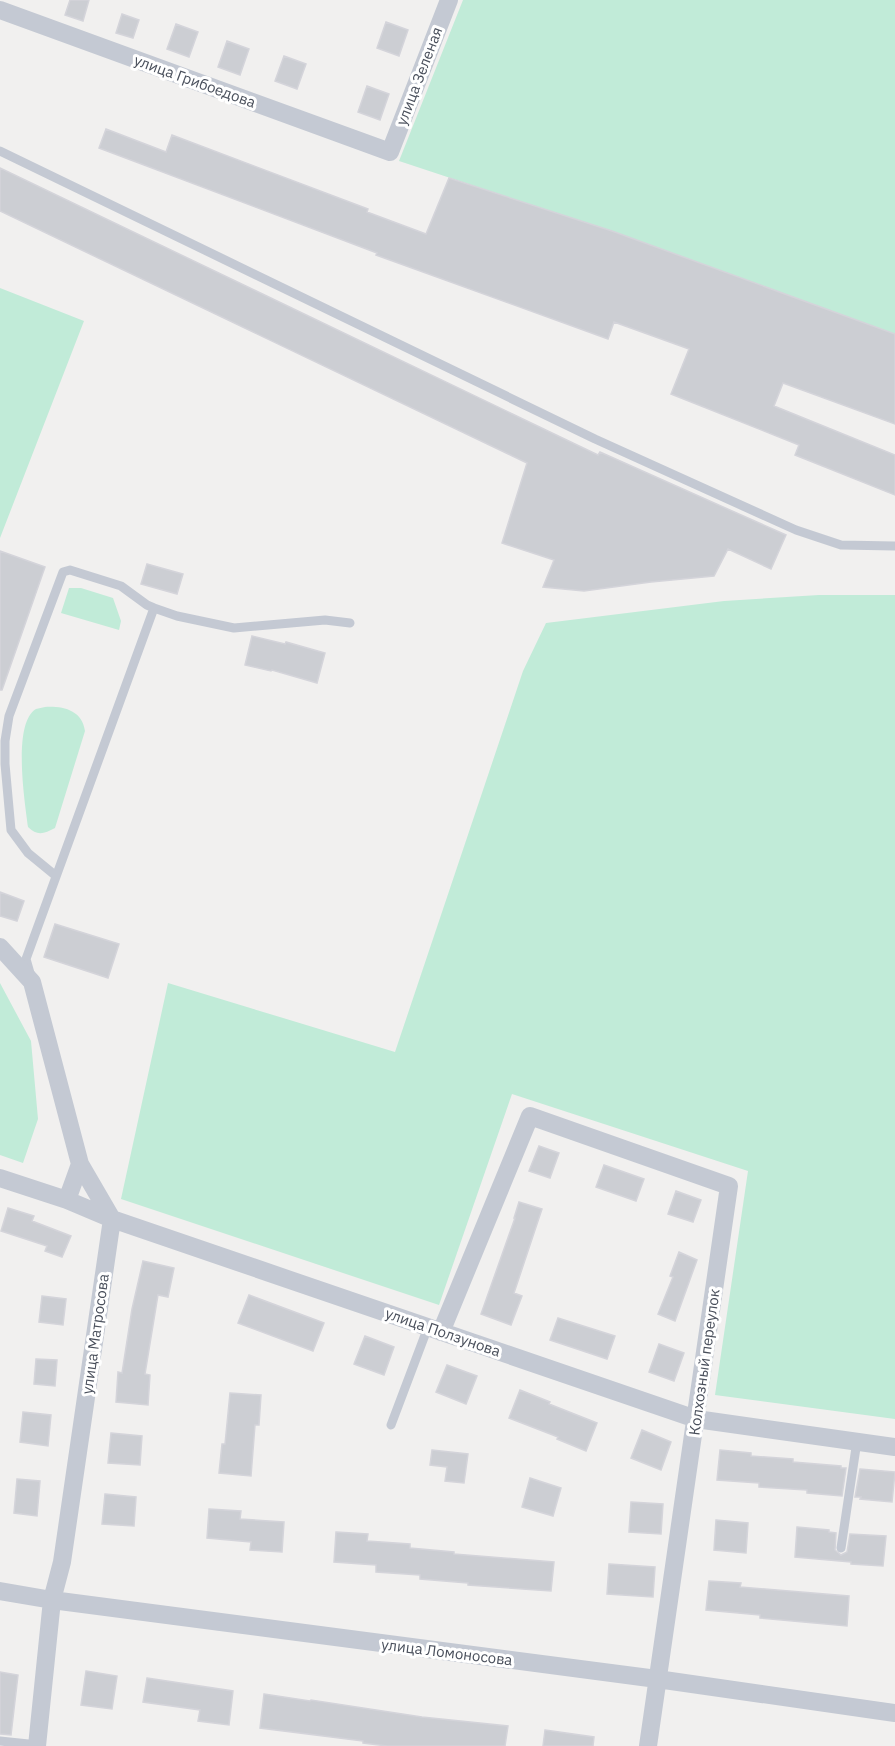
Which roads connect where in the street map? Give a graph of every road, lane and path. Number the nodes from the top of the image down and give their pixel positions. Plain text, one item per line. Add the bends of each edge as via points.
1 (449, 0) edge
2 (0, 10) edge
3 (0, 151) edge
4 (390, 152) joint
5 (894, 546) edge
6 (154, 608) junction
7 (350, 623) dead end
8 (56, 876) junction
9 (0, 947) edge
10 (32, 982) junction
11 (80, 1164) junction
12 (0, 1178) edge
13 (67, 1200) junction
14 (112, 1219) junction
15 (435, 1330) junction
16 (696, 1419) junction
17 (391, 1425) dead end
18 (857, 1441) junction
19 (895, 1447) edge
20 (842, 1548) dead end
21 (0, 1591) edge
22 (52, 1600) junction
23 (657, 1679) junction
24 (895, 1713) edge
25 (0, 1741) edge
26 (37, 1745) edge
27 (648, 1746) edge

1 - 4 street, улица Зеленая
2 - 4 street, улица Грибоедова
3 - 5 lane via 595,439 796,530 841,545
6 - 7 lane via 234,628 325,620
6 - 8 lane
6 - 8 lane via 122,586 70,570 63,572 9,716 5,764 11,830 28,853
8 - 10 lane via 26,959
9 - 10 street
10 - 11 street
11 - 13 street
11 - 14 street
12 - 13 street, улица Ползунова
13 - 14 street, улица Ползунова
14 - 15 street, улица Ползунова
14 - 22 street, улица Матросова via 62,1562
15 - 16 street, улица Ползунова
15 - 16 street, Колхозный переулок via 530,1116 729,1186
15 - 17 lane
16 - 18 street, улица Ползунова
16 - 23 street, Колхозный переулок
18 - 19 street, улица Ползунова
18 - 20 lane
21 - 22 street, улица Ломоносова
22 - 23 street, улица Ломоносова
22 - 26 street, улица Матросова
23 - 24 street, улица Ломоносова
23 - 27 street, Колхозный переулок
25 - 26 lane

